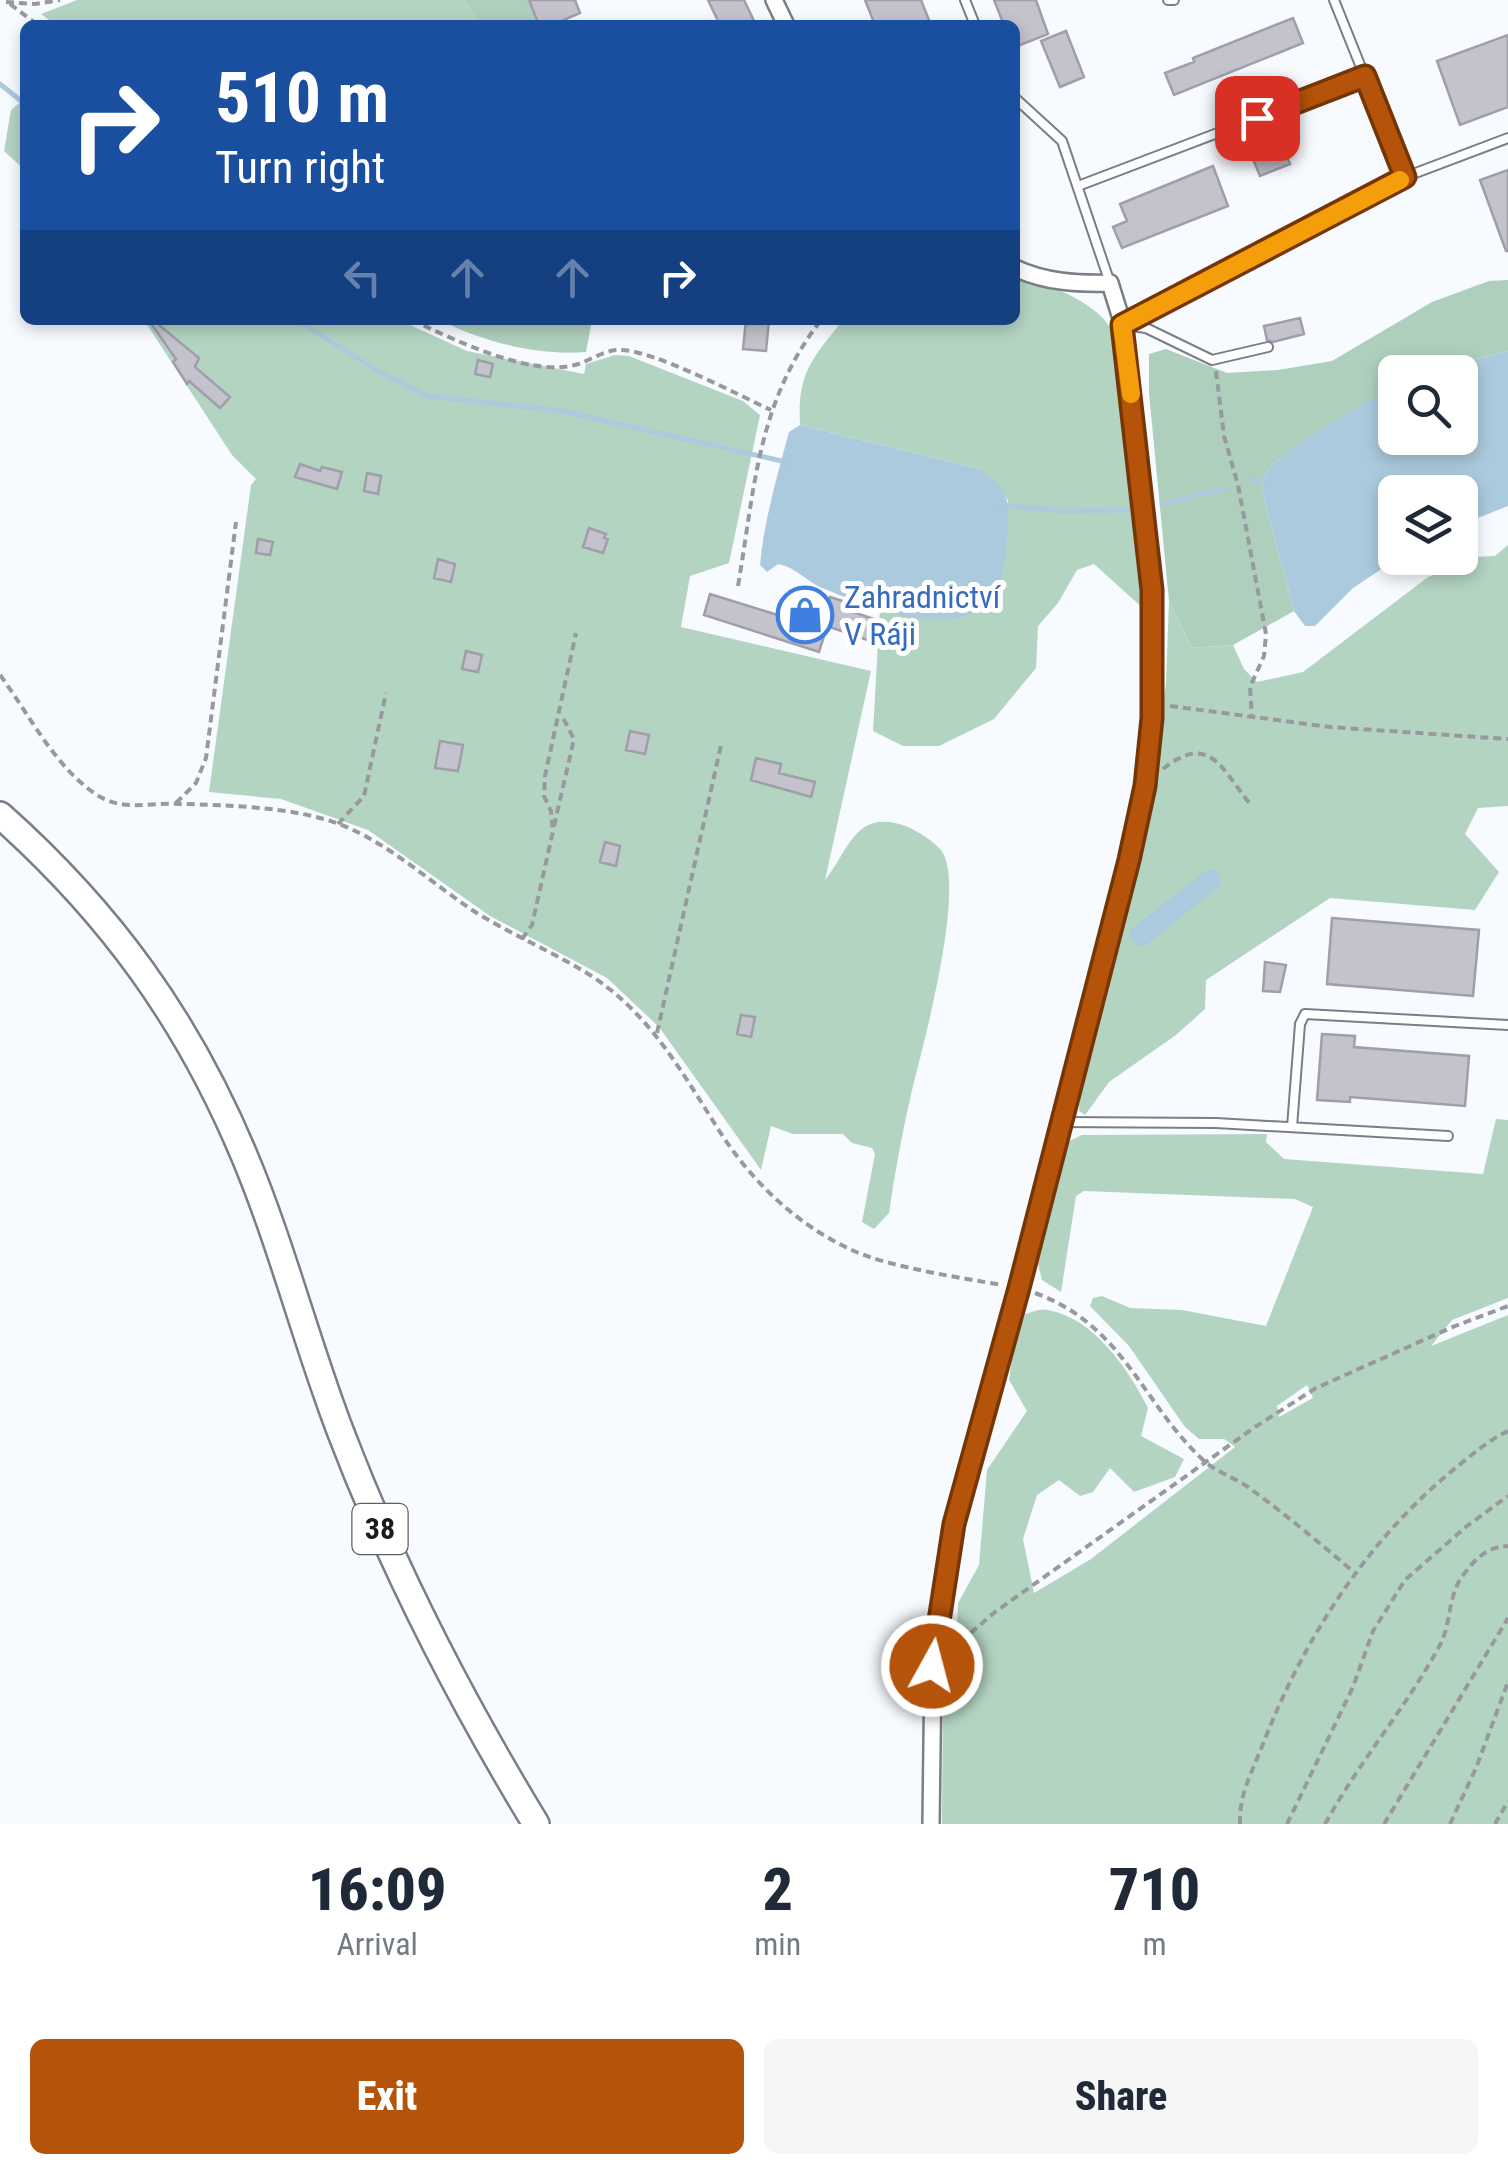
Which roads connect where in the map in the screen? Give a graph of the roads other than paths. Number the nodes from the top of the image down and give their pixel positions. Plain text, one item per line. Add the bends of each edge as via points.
1 (1334, 0) edge
2 (1365, 76) junction
3 (1020, 103) edge
4 (1508, 138) edge
5 (1405, 177) junction
6 (1078, 186) junction
7 (1020, 270) edge
8 (1110, 283) junction
9 (1122, 325) junction
10 (1268, 347) dead end
11 (0, 815) edge
12 (1508, 1025) edge
13 (1060, 1122) junction
14 (1292, 1127) junction
15 (1448, 1136) dead end
16 (536, 1824) edge
17 (932, 1824) edge

1 - 2 lane
2 - 5 lane
2 - 6 lane
3 - 6 lane via 1062,142
4 - 5 lane
5 - 9 lane
6 - 8 lane
7 - 8 street via 1036,278
8 - 9 street
9 - 10 lane via 1146,328 1215,360
9 - 13 street via 1152,590 1152,704 1145,786 1129,860
11 - 16 main road, 38 via 98,911 203,1066 245,1157 368,1503 439,1652
12 - 14 lane via 1305,1014
13 - 14 lane
13 - 17 street via 954,1524 932,1666
14 - 15 lane

